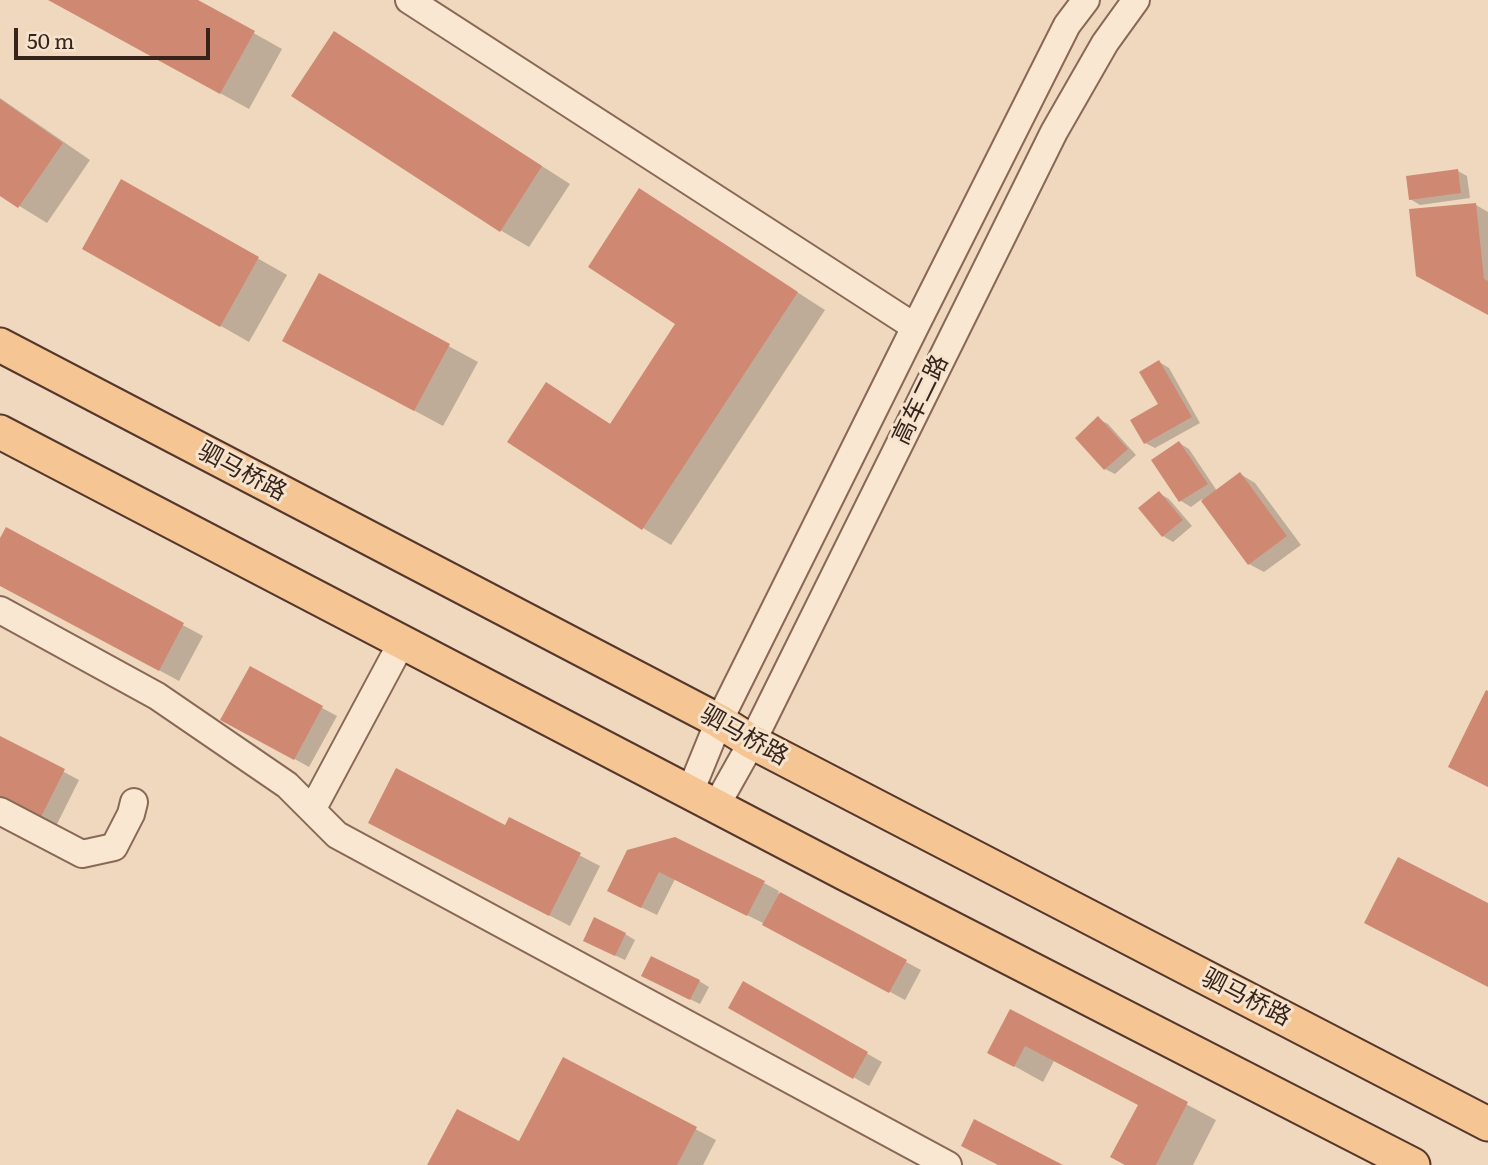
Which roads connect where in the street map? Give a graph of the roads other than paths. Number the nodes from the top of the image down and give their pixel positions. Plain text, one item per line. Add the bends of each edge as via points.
1 (409, 0) edge
2 (1086, 0) edge
3 (1136, 0) edge
4 (915, 327) junction
5 (0, 345) edge
6 (0, 432) edge
7 (0, 610) edge
8 (402, 642) junction
9 (719, 722) junction
10 (751, 742) junction
11 (703, 799) junction
12 (134, 802) dead end
13 (312, 810) junction
14 (0, 811) edge
15 (1488, 1124) edge
16 (948, 1165) edge
17 (1413, 1165) edge

1 - 4 street
2 - 4 street, 高车二路 via 1067,25
3 - 10 street, 高车二路 via 1105,43 1054,132
4 - 9 street, 高车二路
5 - 9 main road, 驷马桥路
6 - 8 main road
7 - 13 street via 157,696 287,785
8 - 11 main road
8 - 13 street
9 - 10 main road, 驷马桥路
9 - 11 street, 高车二路
10 - 11 street, 高车二路
10 - 15 main road, 驷马桥路
11 - 17 main road
12 - 14 street via 114,847 82,854
13 - 16 street via 337,835

